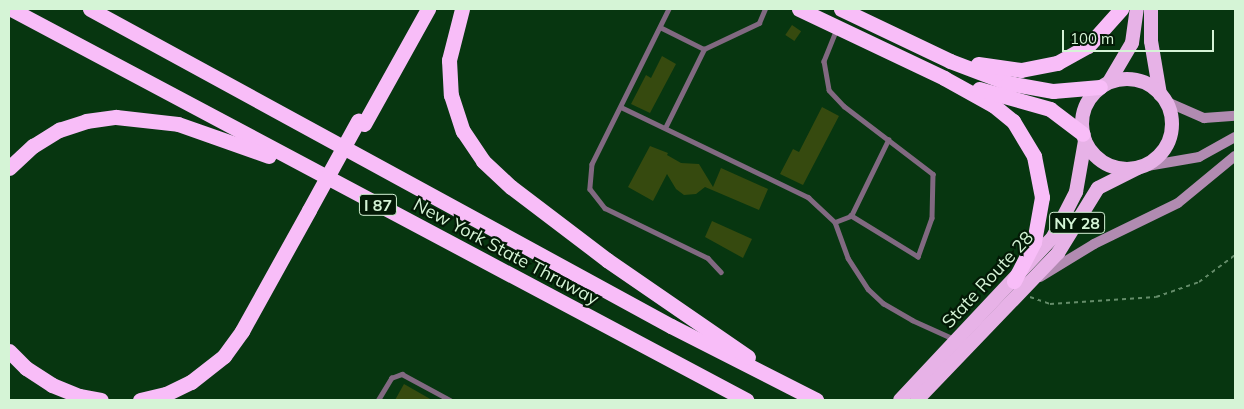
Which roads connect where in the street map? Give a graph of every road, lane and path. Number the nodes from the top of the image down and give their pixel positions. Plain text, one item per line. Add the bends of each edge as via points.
1 (11, 9) edge
2 (90, 9) edge
3 (419, 9) edge
4 (428, 9) edge
5 (462, 9) edge
6 (669, 9) edge
7 (765, 9) edge
8 (799, 9) edge
9 (841, 9) edge
10 (1121, 9) edge
11 (1137, 9) edge
12 (1151, 9) edge
13 (660, 27) junction
14 (838, 28) junction
15 (916, 45) junction
16 (704, 50) junction
17 (944, 78) junction
18 (1105, 84) junction
19 (1163, 98) junction
20 (621, 107) junction
21 (1235, 116) edge
22 (361, 123) junction
23 (665, 128) junction
24 (1084, 137) junction
25 (1235, 137) edge
26 (888, 140) junction
27 (1235, 156) edge
28 (1143, 167) junction
29 (9, 168) edge
30 (366, 198) junction
31 (312, 212) junction
32 (851, 216) junction
33 (835, 222) junction
34 (1235, 255) edge
35 (721, 272) dead end
36 (1024, 284) junction
37 (957, 340) junction
38 (9, 351) edge
39 (9, 363) edge
40 (67, 400) edge
41 (101, 400) edge
42 (140, 400) edge
43 (172, 400) edge
44 (378, 400) edge
45 (450, 400) edge
46 (746, 400) edge
47 (816, 400) edge
48 (900, 400) edge
49 (917, 400) edge

1 - 30 highway, New York State Thruway / I 87
2 - 47 highway, New York State Thruway / I 87 via 671,326
3 - 22 highway
4 - 22 highway
5 - 47 highway via 449,60 452,95 463,131 483,161 512,187 649,291
6 - 13 lane
7 - 16 lane via 759,23
8 - 14 highway
9 - 15 highway
10 - 15 highway via 1106,29 1084,49 1062,61 1034,69 986,66
11 - 18 highway via 1132,43
12 - 19 highway via 1151,41
13 - 16 lane
13 - 20 lane
14 - 17 highway
14 - 26 lane via 824,61 829,90 844,106
15 - 18 highway via 979,73 1023,87 1067,92
16 - 23 lane
17 - 24 highway via 1050,109
17 - 36 highway via 994,105 1012,121 1028,144 1038,170 1042,197 1039,226
18 - 19 highway via 1141,81
18 - 24 highway via 1085,108
19 - 21 main road via 1204,118
19 - 28 highway via 1171,123 1169,138 1157,158
20 - 23 lane
20 - 35 lane via 589,172 593,197 606,208 708,258
22 - 31 highway
23 - 33 lane via 808,197
24 - 28 highway via 1107,164
24 - 36 highway, State Route 28 / NY 28 via 1076,192 1066,216
25 - 28 main road via 1199,157
26 - 32 lane
26 - 32 lane via 933,174 932,218 918,256
27 - 36 main road via 1178,203 1094,244
28 - 36 highway, State Route 28 / NY 28 via 1098,188 1066,243
29 - 30 highway via 39,141 71,125 102,118 147,119 212,134
30 - 46 highway, New York State Thruway / I 87
31 - 42 highway via 224,356 191,382 166,394
31 - 43 highway via 240,349 208,381
32 - 33 lane
33 - 37 lane via 848,258 868,289 912,320
34 - 36 path via 1199,282 1156,297 1050,304 1038,302
36 - 37 highway, State Route 28 / NY 28
36 - 49 highway, State Route 28 / NY 28
37 - 48 highway, State Route 28 / NY 28
38 - 41 highway via 26,368 52,385 79,396
39 - 40 highway via 34,384
44 - 45 lane via 391,378 402,374

